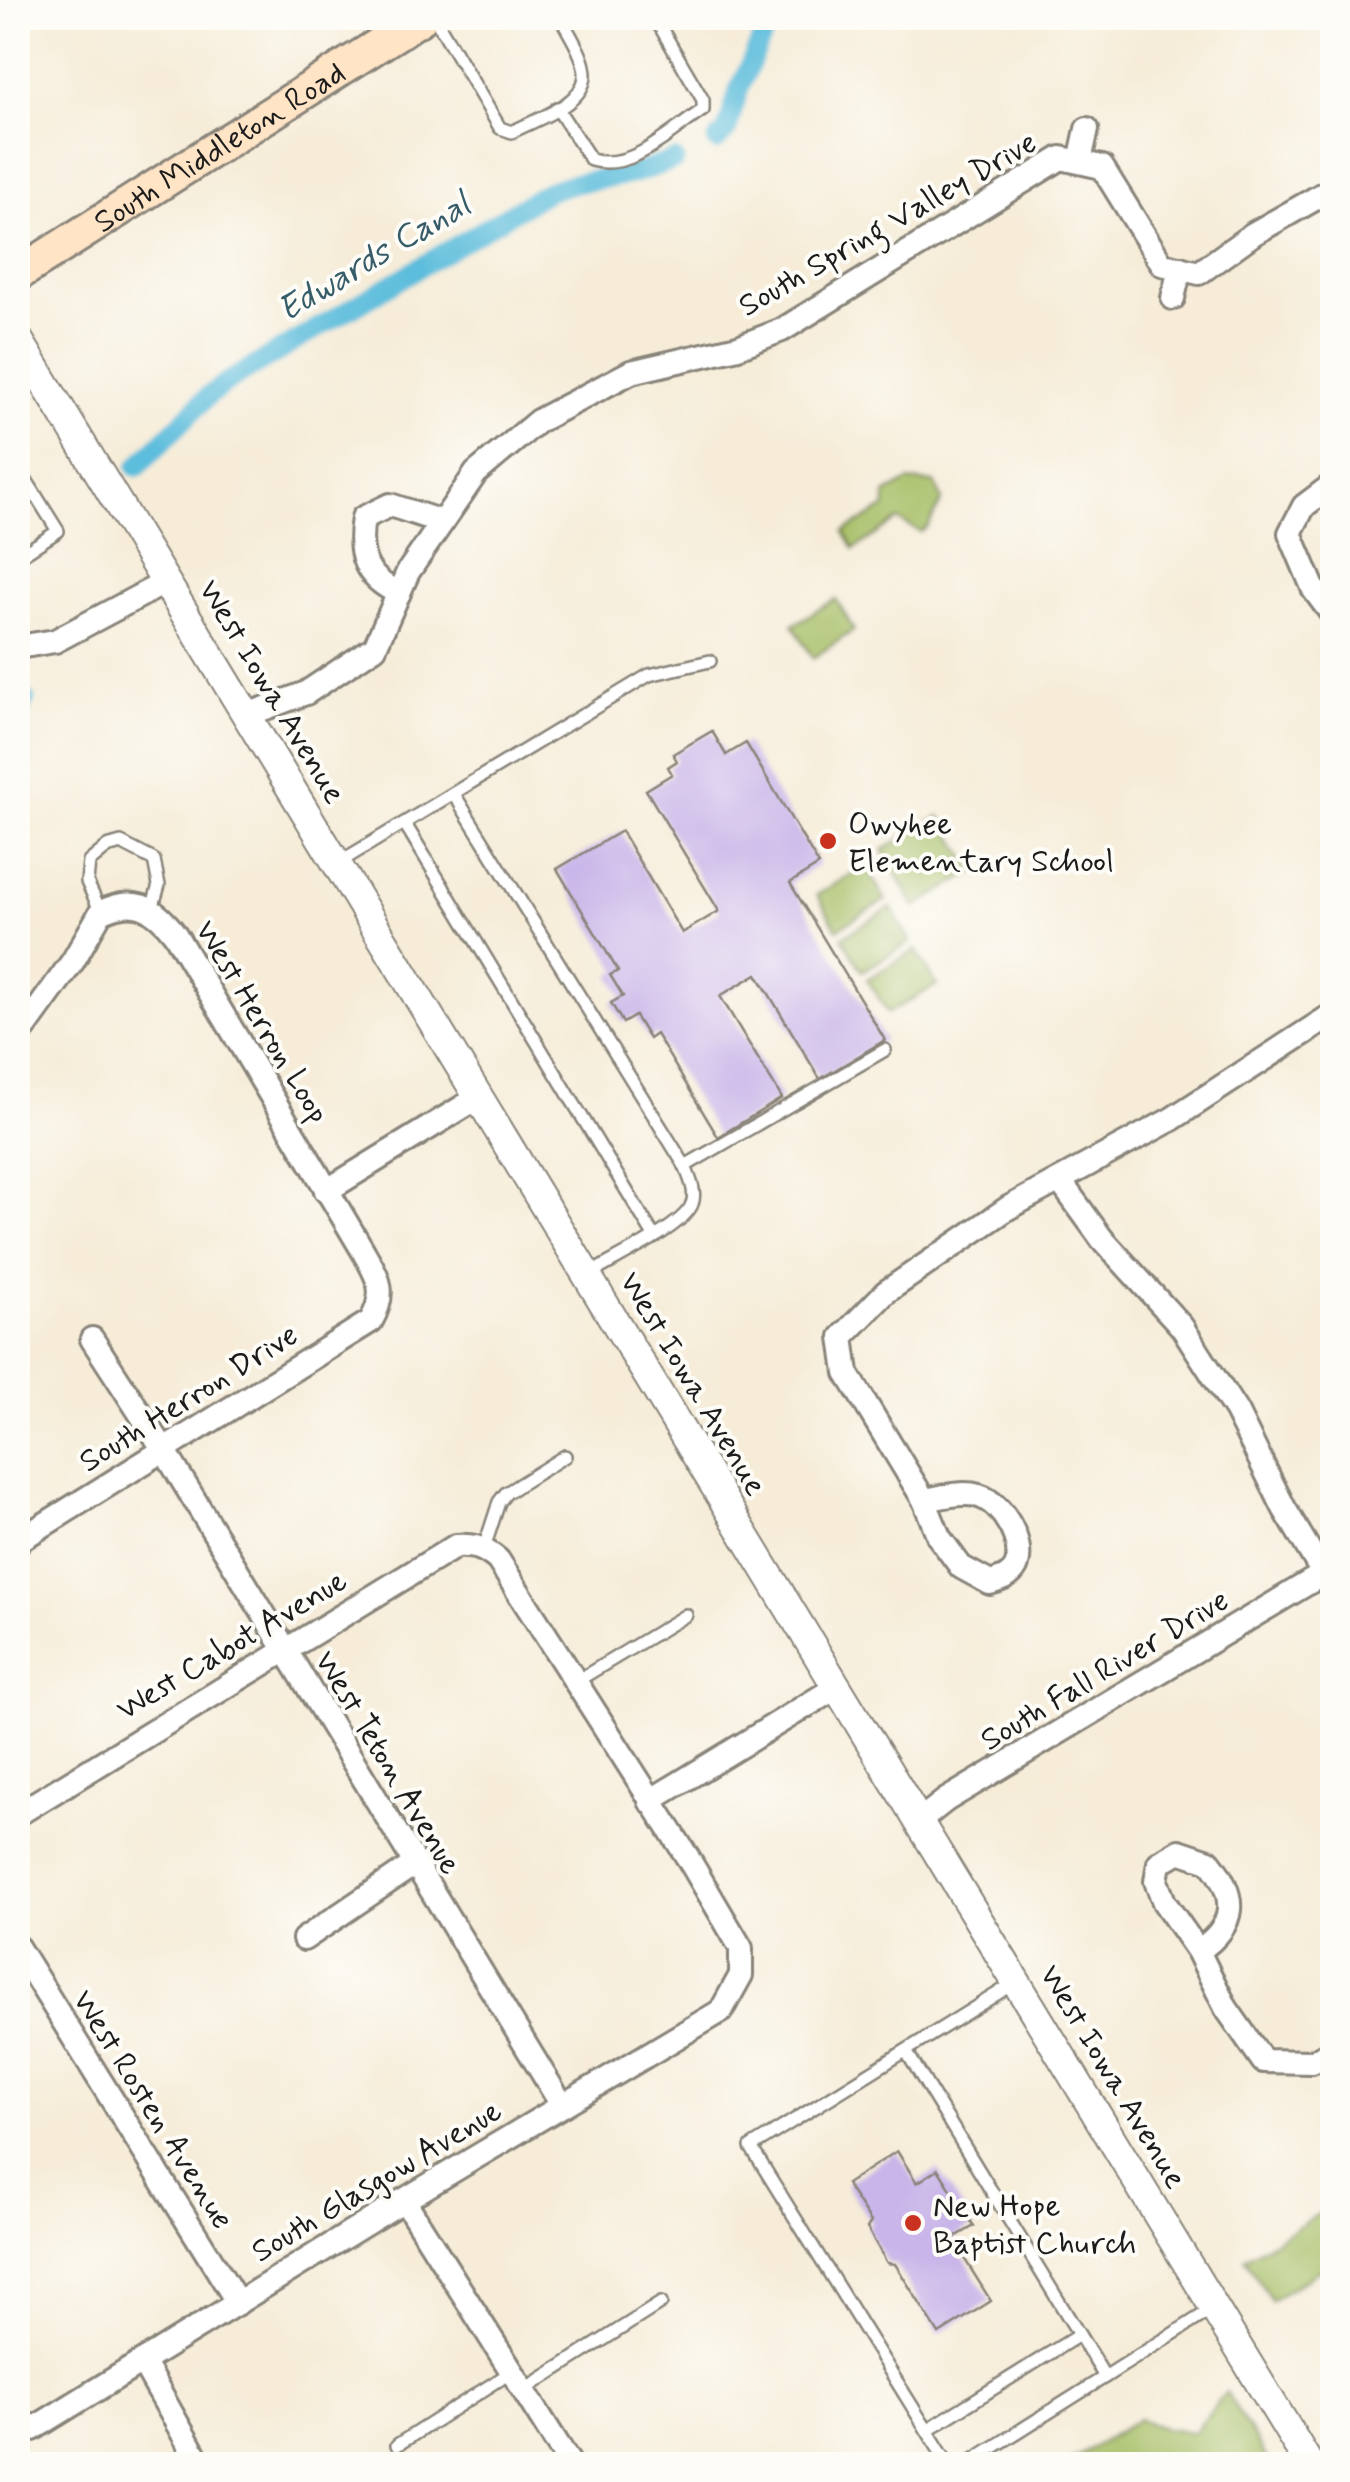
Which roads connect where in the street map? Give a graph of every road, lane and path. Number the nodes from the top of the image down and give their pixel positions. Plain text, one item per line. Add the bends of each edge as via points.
1 (421, 18) edge
2 (435, 18) edge
3 (561, 18) edge
4 (654, 18) edge
5 (556, 108) junction
6 (1087, 130) dead end
7 (1080, 161) junction
8 (1332, 189) edge
9 (1180, 268) junction
10 (18, 274) edge
11 (1173, 298) dead end
12 (18, 339) edge
13 (18, 467) edge
14 (1332, 485) edge
15 (442, 522) junction
16 (18, 557) edge
17 (166, 582) junction
18 (398, 593) junction
19 (1332, 614) edge
20 (18, 647) edge
21 (710, 660) dead end
22 (247, 715) junction
23 (454, 794) junction
24 (405, 824) junction
25 (337, 864) junction
26 (152, 909) junction
27 (100, 912) junction
28 (1328, 1025) edge
29 (18, 1037) edge
30 (885, 1050) dead end
31 (478, 1097) junction
32 (684, 1166) junction
33 (1060, 1181) junction
34 (326, 1191) junction
35 (654, 1236) junction
36 (587, 1276) junction
37 (381, 1298) joint
38 (92, 1339) dead end
39 (164, 1450) junction
40 (566, 1456) dead end
41 (924, 1500) junction
42 (18, 1541) edge
43 (484, 1548) junction
44 (1328, 1581) edge
45 (686, 1615) dead end
46 (283, 1650) junction
47 (575, 1682) junction
48 (837, 1687) junction
49 (650, 1801) junction
50 (18, 1814) edge
51 (918, 1822) junction
52 (413, 1865) junction
53 (304, 1939) dead end
54 (18, 1948) edge
55 (1198, 1952) dead end
56 (1016, 1982) junction
57 (906, 2051) junction
58 (1332, 2051) edge
59 (562, 2105) junction
60 (404, 2200) junction
61 (238, 2303) junction
62 (661, 2303) dead end
63 (1214, 2308) junction
64 (1080, 2335) junction
65 (143, 2362) junction
66 (1105, 2377) junction
67 (518, 2380) junction
68 (33, 2429) dead end
69 (927, 2430) junction
70 (397, 2445) dead end
71 (200, 2464) edge
72 (570, 2464) edge
73 (948, 2464) edge
74 (967, 2464) edge
75 (1309, 2464) edge

1 - 10 main road, South Middleton Road
2 - 5 lane via 500,128 512,132
3 - 5 lane via 585,77 577,97
4 - 5 lane via 704,100 703,110 632,158 604,164 591,160
6 - 7 street
7 - 9 street, South Spring Valley Drive via 1102,167 1162,264
7 - 15 street, South Spring Valley Drive via 1061,158 782,330 631,372 538,420 476,472
8 - 9 street via 1199,273
9 - 11 street
12 - 17 street, West Iowa Avenue
13 - 16 lane via 58,530
14 - 19 street via 1304,506 1290,533
15 - 18 street, South Spring Valley Drive
15 - 18 street via 390,505 362,518 358,547 380,585
17 - 20 street via 55,641
17 - 22 street, West Iowa Avenue
18 - 22 street, South Spring Valley Drive via 376,647 306,693
21 - 23 lane via 649,675
22 - 25 street, West Iowa Avenue
23 - 24 lane
23 - 32 lane
24 - 25 lane
24 - 35 lane
25 - 31 street, West Iowa Avenue
26 - 27 street, West Herron Loop via 133,902
26 - 27 lane via 159,885 154,860 121,843 88,862 87,882
26 - 34 street, West Herron Loop via 175,934
27 - 29 street
28 - 33 street
30 - 32 lane
31 - 34 street
31 - 36 street, West Iowa Avenue
32 - 35 lane via 694,1200 685,1217
33 - 41 street via 1008,1208 886,1292 842,1337 848,1374
33 - 44 street via 1182,1327
34 - 37 street, West Herron Loop via 378,1278
35 - 36 lane
36 - 48 street, West Iowa Avenue
37 - 39 street, South Herron Drive via 371,1321
38 - 39 street, West Teton Avenue
39 - 42 street, South Herron Drive
39 - 46 street, West Teton Avenue
40 - 43 lane via 506,1493
41 - 41 street via 974,1494 996,1508 1018,1551 1008,1577 990,1583 961,1567
43 - 46 street, West Cabot Avenue via 456,1546
43 - 47 street
44 - 51 street, South Fall River Drive
45 - 47 lane
46 - 50 street, West Cabot Avenue
46 - 52 street, West Teton Avenue
47 - 49 street
48 - 49 street
48 - 51 street, West Iowa Avenue
49 - 59 street, South Glasgow Avenue via 741,1948 741,1975 721,2011
51 - 56 street, West Iowa Avenue
52 - 53 street
52 - 59 street, West Teton Avenue
54 - 61 street, West Rosten Avenue
55 - 58 street via 1263,2061 1312,2062
56 - 57 lane
56 - 63 street, West Iowa Avenue
57 - 64 lane
57 - 69 lane via 751,2147
59 - 60 street, South Glasgow Avenue
60 - 61 street, South Glasgow Avenue
60 - 67 street
61 - 65 street, South Glasgow Avenue
62 - 67 lane
63 - 66 lane
63 - 75 street, West Iowa Avenue
64 - 66 lane
64 - 69 lane
65 - 68 street, South Glasgow Avenue
65 - 71 street
66 - 74 lane
67 - 70 lane
67 - 72 street
69 - 73 lane

